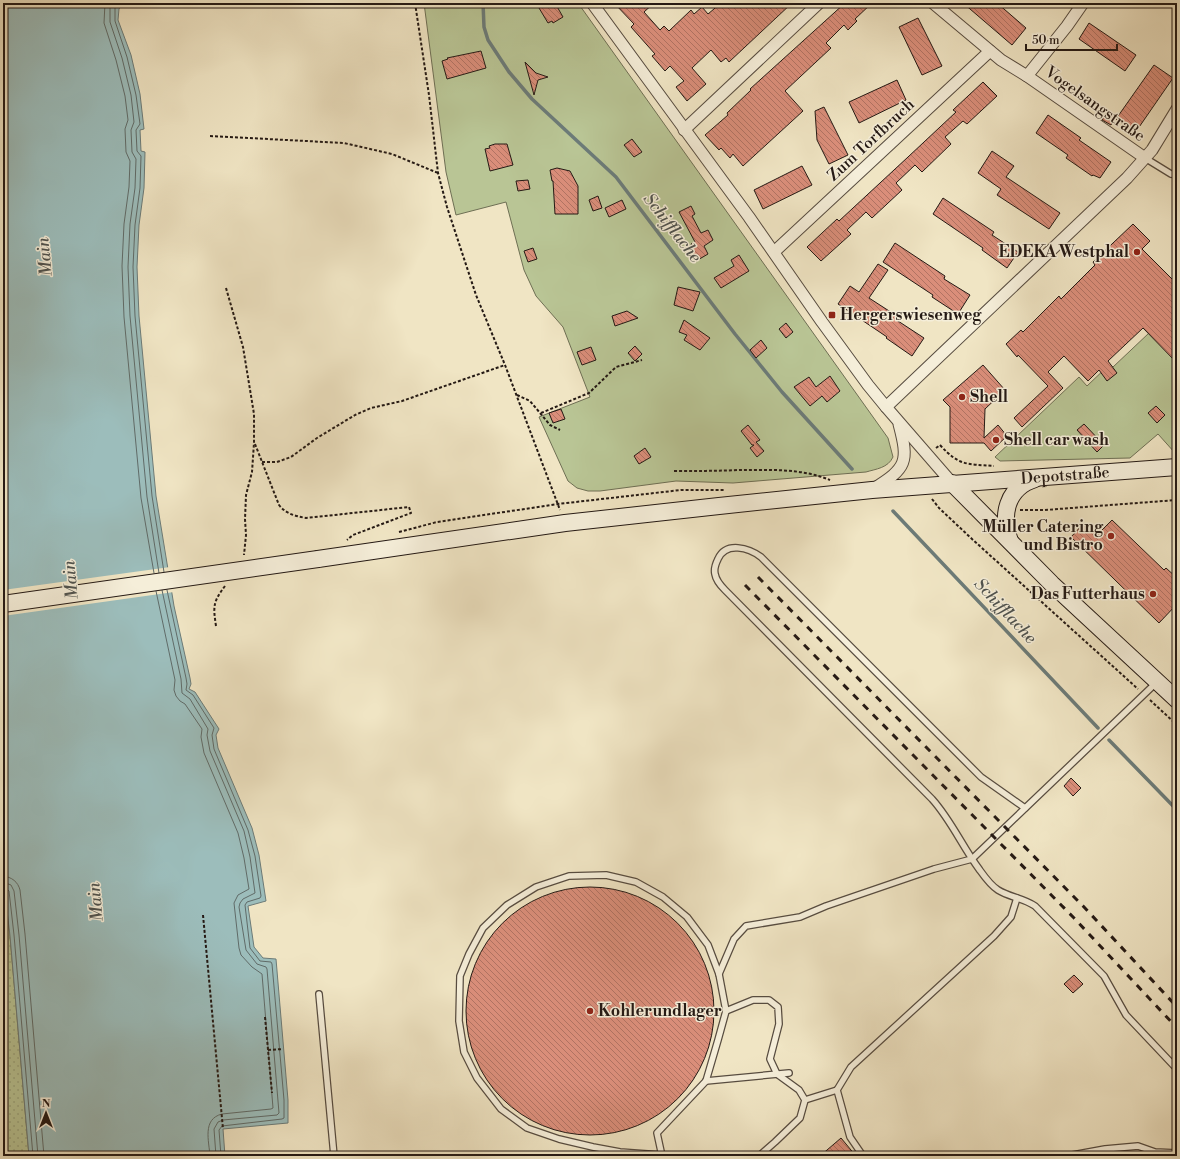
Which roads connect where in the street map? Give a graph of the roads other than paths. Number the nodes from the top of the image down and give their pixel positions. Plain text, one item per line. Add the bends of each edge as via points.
1 (592, 3) edge
2 (819, 3) edge
3 (933, 3) edge
4 (1083, 3) edge
5 (990, 51) junction
6 (1027, 76) junction
7 (1177, 109) edge
8 (684, 130) junction
9 (1145, 158) junction
10 (1171, 174) dead end
11 (774, 252) junction
12 (886, 408) junction
13 (898, 421) junction
14 (1177, 467) edge
15 (1042, 477) junction
16 (952, 483) junction
17 (872, 490) junction
18 (1011, 543) junction
19 (3, 604) edge
20 (1157, 682) junction
21 (1177, 700) edge
22 (1025, 808) junction
23 (972, 859) junction
24 (1018, 898) junction
25 (720, 974) junction
26 (319, 994) dead end
27 (726, 1011) junction
28 (1177, 1069) edge
29 (789, 1073) dead end
30 (777, 1074) junction
31 (706, 1081) junction
32 (837, 1090) junction
33 (805, 1100) junction
34 (1177, 1153) edge
35 (1156, 1154) edge
36 (334, 1156) edge
37 (662, 1156) edge
38 (758, 1156) edge
39 (863, 1156) edge
40 (1067, 1156) edge

1 - 8 street
2 - 8 street
3 - 5 street, Vogelsangstraße
4 - 6 street
5 - 6 street, Vogelsangstraße
5 - 11 street, Zum Torfbruch
6 - 9 street, Vogelsangstraße
7 - 9 street
8 - 11 street
9 - 10 lane
9 - 12 street via 1111,194
11 - 12 street
12 - 13 street
13 - 16 street
13 - 17 street via 905,447 904,462 893,476
14 - 15 main road, Depotstraße
15 - 16 main road, Depotstraße
15 - 18 main road via 1021,486 1008,505 1005,524
16 - 17 main road, Depotstraße
16 - 18 main road
17 - 19 main road, Depotstraße, bridge via 565,523
18 - 20 main road
20 - 21 main road
20 - 22 lane
22 - 23 lane
22 - 23 lane via 981,777 761,556 752,550 741,548 732,548 719,556 715,575 725,590 932,799
23 - 24 lane via 998,890
23 - 25 lane via 934,869 800,917 746,926 734,940
24 - 28 lane via 1028,901 1038,909 1104,976 1126,1015
24 - 32 lane via 1011,916 994,936 851,1067
25 - 27 lane
25 - 37 lane via 708,945 687,917 663,897 636,882 606,875 569,876 536,887 507,905 483,928 460,976 459,1021 464,1052 477,1078 502,1109 527,1128 559,1139 620,1152
26 - 36 lane
27 - 30 lane via 753,1000 769,1000 778,1007 778,1024 770,1059
27 - 31 lane
29 - 30 lane
30 - 31 lane
30 - 33 lane via 799,1090
31 - 37 lane via 657,1133
32 - 33 lane
32 - 39 lane via 850,1137
33 - 38 lane via 800,1118
34 - 35 lane
35 - 40 lane via 1138,1146

